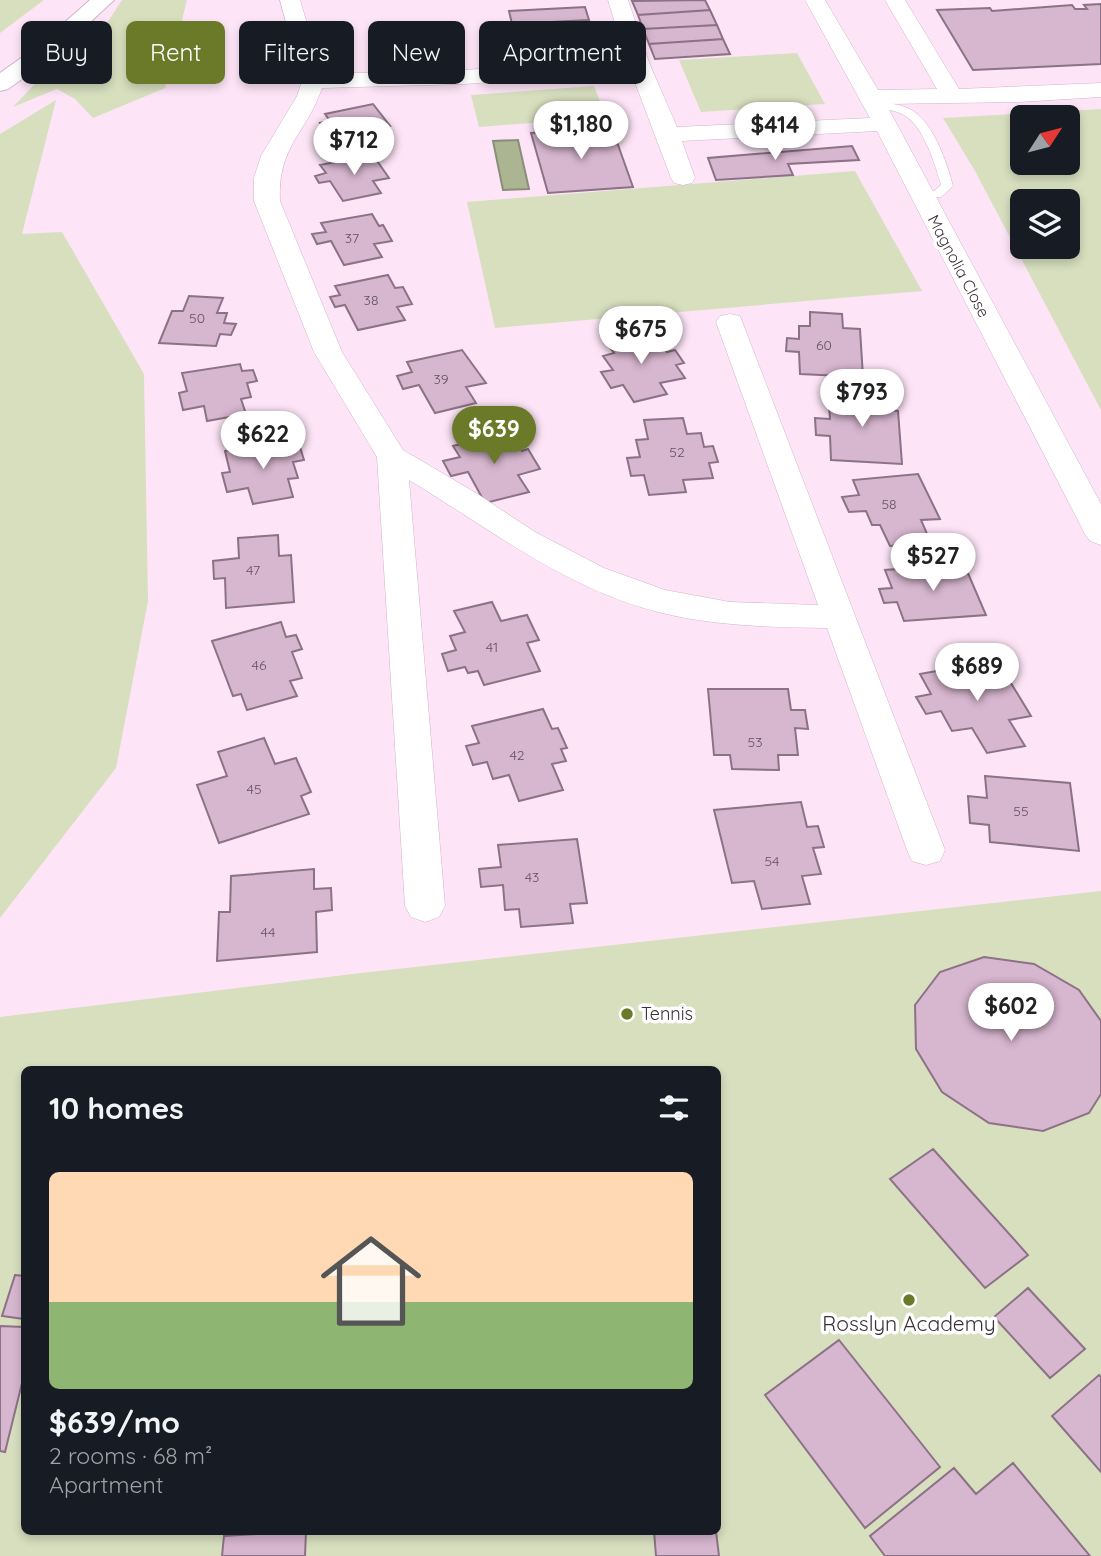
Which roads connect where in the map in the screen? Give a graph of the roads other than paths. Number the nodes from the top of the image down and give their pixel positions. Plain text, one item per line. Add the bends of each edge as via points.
1 (103, 0) edge
2 (290, 0) edge
3 (618, 0) edge
4 (815, 0) edge
5 (895, 0) edge
6 (296, 21) edge
7 (625, 21) edge
8 (479, 76) edge
9 (354, 80) edge
10 (646, 82) edge
11 (0, 84) edge
12 (312, 84) edge
13 (1101, 90) edge
14 (952, 96) junction
15 (876, 109) junction
16 (668, 135) junction
17 (683, 178) dead end
18 (730, 322) dead end
19 (392, 457) junction
20 (1101, 534) edge
21 (837, 617) junction
22 (926, 850) dead end
23 (425, 906) dead end

1 - 11 main road
2 - 6 street
3 - 7 street
4 - 15 street, Magnolia Close
5 - 14 street
8 - 9 street
10 - 16 street
12 - 19 street via 273,156 266,178 267,201 328,352
13 - 14 street
14 - 15 street
15 - 16 street
15 - 20 street, Magnolia Close
16 - 17 street
18 - 21 street
19 - 21 street via 524,540 592,576 660,601 730,614
19 - 23 street
21 - 22 street

